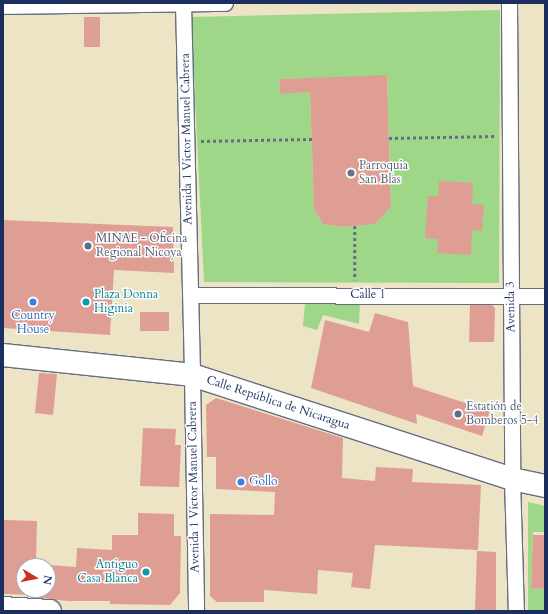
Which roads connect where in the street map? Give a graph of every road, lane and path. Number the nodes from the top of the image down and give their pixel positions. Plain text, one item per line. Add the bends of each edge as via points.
1 (183, 3) edge
2 (225, 3) edge
3 (509, 3) edge
4 (3, 6) edge
5 (509, 136) junction
6 (389, 138) dead end
7 (312, 139) dead end
8 (187, 141) junction
9 (355, 226) dead end
10 (191, 295) junction
11 (355, 295) junction
12 (512, 295) junction
13 (545, 296) edge
14 (3, 355) edge
15 (192, 376) junction
16 (512, 479) junction
17 (545, 486) edge
18 (3, 608) edge
19 (50, 611) edge
20 (196, 611) edge
21 (516, 611) edge

1 - 2 street
1 - 4 street
1 - 8 street, Avenida 1 Víctor Manuel Cabrera
3 - 5 street, Avenida 3
5 - 6 path
5 - 12 street, Avenida 3
7 - 8 path
8 - 10 street, Avenida 1 Víctor Manuel Cabrera
9 - 11 path
10 - 11 street, Calle 1
10 - 15 street, Avenida 1 Víctor Manuel Cabrera
11 - 12 street, Calle 1
12 - 13 street, Calle 1
12 - 16 street, Avenida 3
14 - 15 main road, Calle República de Nicaragua
15 - 16 main road, Calle República de Nicaragua
15 - 20 street, Avenida 1 Víctor Manuel Cabrera
16 - 17 main road, Calle República de Nicaragua
16 - 21 street, Avenida 3
18 - 19 main road

